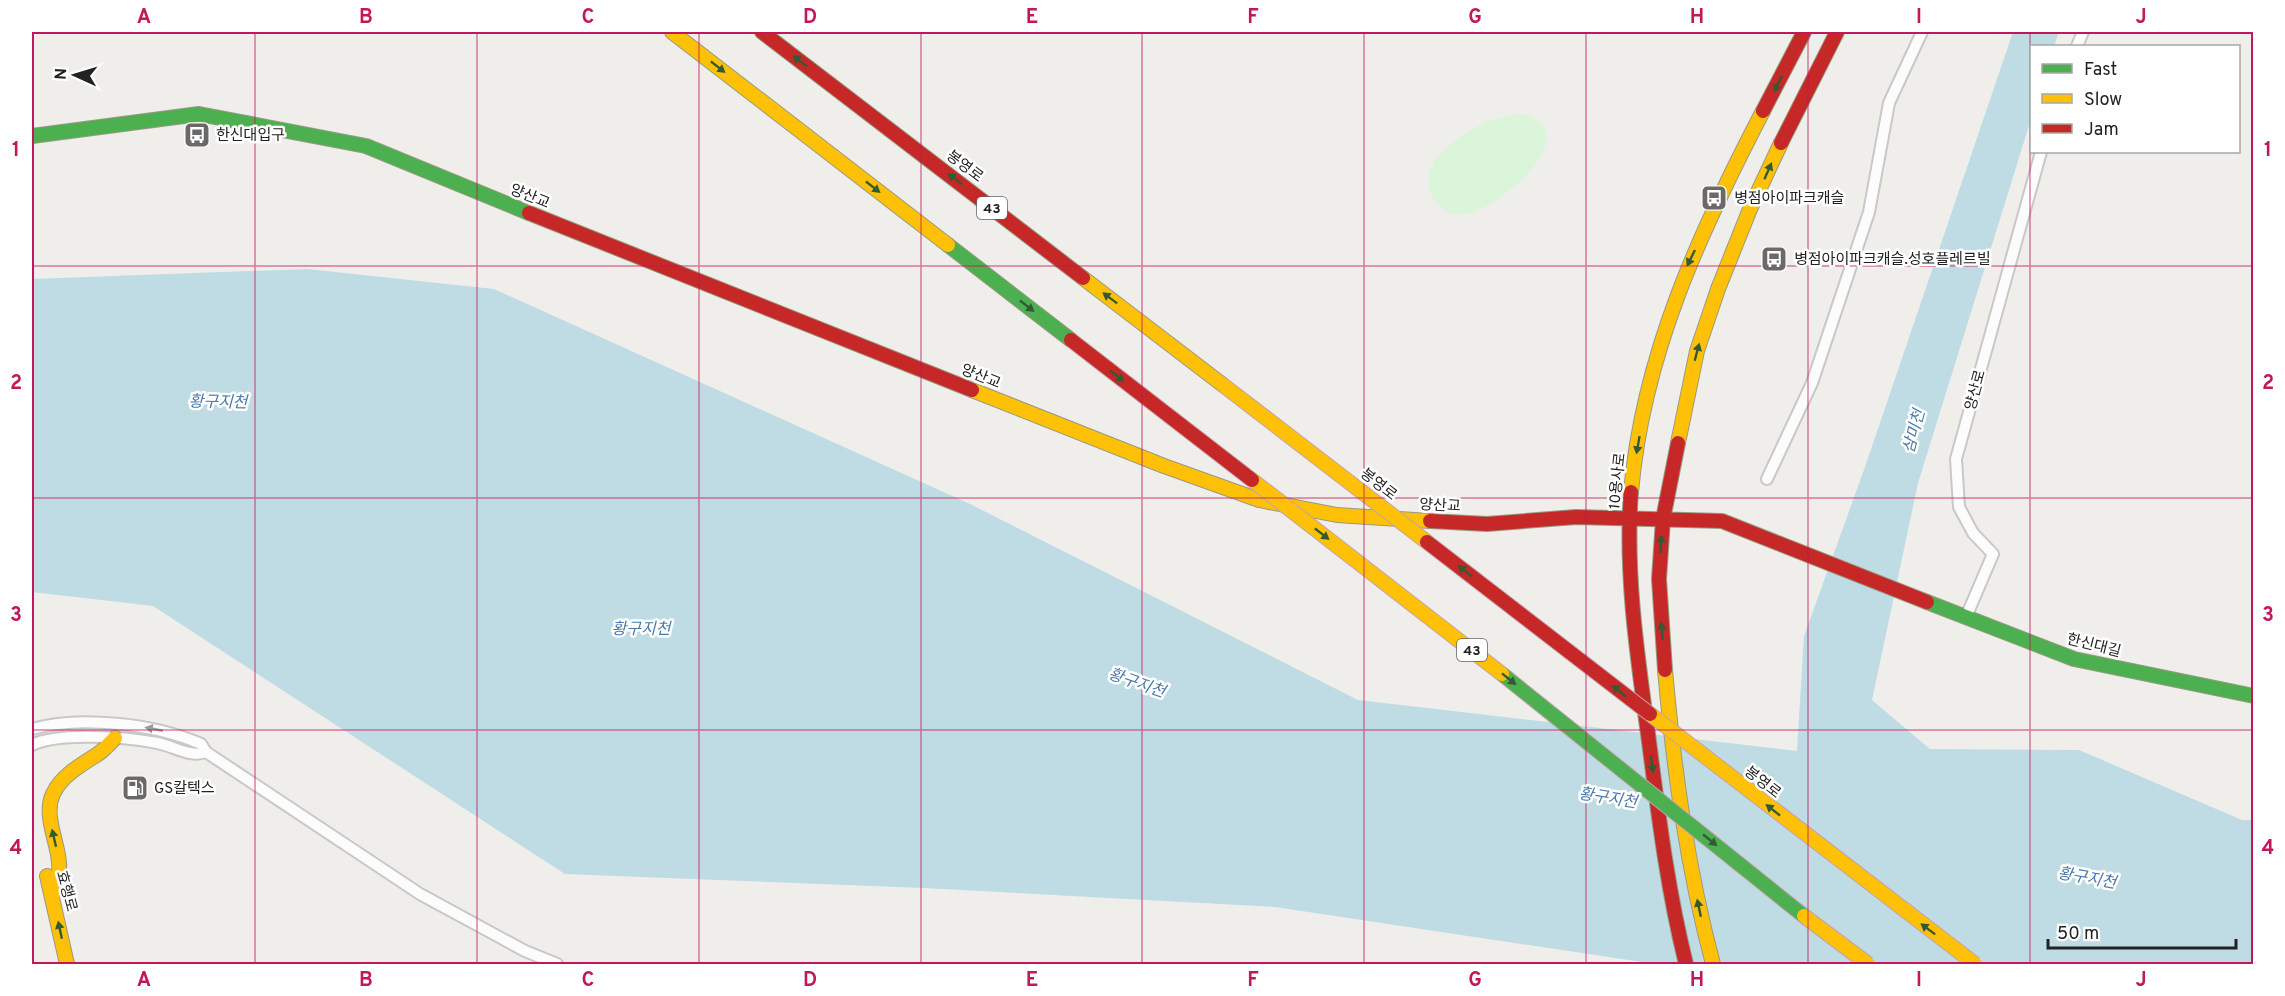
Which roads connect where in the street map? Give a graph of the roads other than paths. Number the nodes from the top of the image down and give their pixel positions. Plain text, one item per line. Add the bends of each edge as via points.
1 (672, 32) edge
2 (762, 32) edge
3 (1804, 32) edge
4 (1837, 32) edge
5 (1922, 32) edge
6 (32, 136) edge
7 (2041, 153) edge
8 (1649, 386) junction
9 (1688, 394) junction
10 (1767, 479) dead end
11 (1630, 518) junction
12 (1663, 519) junction
13 (1933, 605) joint
14 (1965, 617) junction
15 (2253, 696) edge
16 (32, 729) edge
17 (115, 738) junction
18 (32, 745) edge
19 (206, 752) junction
20 (43, 863) dead end
21 (52, 895) junction
22 (50, 952) dead end
23 (66, 964) edge
24 (556, 964) edge
25 (1686, 964) edge
26 (1713, 964) edge
27 (1868, 964) edge
28 (1975, 964) edge

1 -> 27 main road, 43, bridge via 1484,658
28 -> 2 main road, 봉영로 / 43, bridge
3 -> 8 main road, 10용사로 via 1687,266
9 -> 4 main road via 1697,351 1750,209
5 - 10 lane via 1889,104 1869,212 1812,383
6 - 11 main road, 양산교 via 200,114 366,146 635,257 1259,500 1337,515 1487,524 1576,517
7 - 14 lane, 양산로 via 1956,459 1959,507 1972,534 1993,554
8 - 9 main road via 1664,401
8 -> 11 main road, 10용사로 via 1634,464
9 - 12 main road
11 - 12 main road, 양산교
11 -> 25 main road, 10용사로, bridge via 1637,659 1665,863
12 - 13 main road, 양산교 via 1722,521
26 -> 12 main road, bridge via 1689,862 1674,758 1660,602
13 - 14 main road, 한신대길
14 - 15 main road, 한신대길 via 2074,659
19 -> 16 lane via 201,744 166,731 121,724 53,724
17 - 18 lane via 66,737
17 - 19 lane via 158,743 196,756
21 -> 17 main road via 59,878 50,805 53,793 79,764 100,753
19 - 24 lane via 420,894
20 - 21 main road, 효행로
23 -> 21 main road, 효행로
22 - 23 main road

